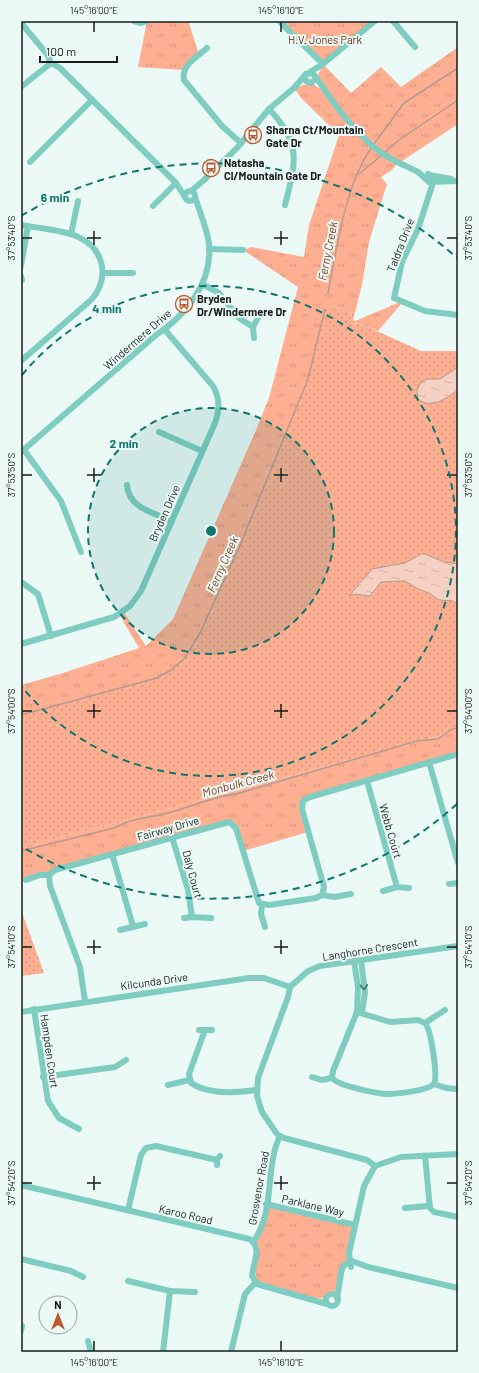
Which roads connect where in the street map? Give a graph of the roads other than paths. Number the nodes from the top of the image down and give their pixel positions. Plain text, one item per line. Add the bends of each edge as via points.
1 (134, 21) edge
2 (147, 21) edge
3 (279, 21) edge
4 (375, 21) edge
5 (393, 21) edge
6 (21, 23) edge
7 (415, 47) dead end
8 (207, 48) dead end
9 (51, 63) junction
10 (323, 64) junction
11 (310, 72) junction
12 (305, 77) junction
13 (316, 77) junction
14 (310, 83) junction
15 (21, 87) edge
16 (294, 88) junction
17 (325, 91) junction
18 (92, 100) junction
19 (269, 109) junction
20 (241, 144) junction
21 (30, 162) dead end
22 (431, 181) junction
23 (458, 181) edge
24 (176, 183) junction
25 (192, 193) junction
26 (187, 199) junction
27 (78, 201) dead end
28 (285, 205) dead end
29 (153, 206) dead end
30 (200, 210) junction
31 (21, 225) edge
32 (28, 226) junction
33 (71, 234) junction
34 (209, 250) junction
35 (243, 250) dead end
36 (21, 266) edge
37 (103, 272) junction
38 (133, 273) dead end
39 (202, 284) junction
40 (260, 314) dead end
41 (458, 315) edge
42 (253, 327) junction
43 (165, 330) junction
44 (254, 338) dead end
45 (21, 361) edge
46 (159, 432) dead end
47 (23, 451) edge
48 (202, 451) junction
49 (127, 485) dead end
50 (172, 521) junction
51 (81, 552) dead end
52 (21, 582) edge
53 (51, 636) junction
54 (21, 644) edge
55 (458, 754) edge
56 (430, 762) junction
57 (367, 781) junction
58 (172, 837) junction
59 (112, 854) junction
60 (458, 863) edge
61 (49, 876) junction
62 (26, 880) dead end
63 (458, 883) edge
64 (449, 884) dead end
65 (397, 887) junction
66 (409, 888) dead end
67 (383, 891) dead end
68 (351, 894) dead end
69 (322, 895) junction
70 (262, 904) junction
71 (192, 916) junction
72 (184, 918) dead end
73 (211, 918) dead end
74 (145, 924) dead end
75 (133, 926) junction
76 (265, 928) dead end
77 (120, 930) dead end
78 (458, 946) edge
79 (361, 960) junction
80 (354, 961) junction
81 (290, 987) junction
82 (85, 1001) junction
83 (34, 1009) junction
84 (445, 1010) dead end
85 (21, 1012) edge
86 (359, 1012) junction
87 (425, 1022) junction
88 (212, 1030) dead end
89 (126, 1060) dead end
90 (43, 1077) junction
91 (312, 1077) dead end
92 (332, 1078) junction
93 (189, 1080) junction
94 (434, 1084) junction
95 (168, 1085) dead end
96 (456, 1089) dead end
97 (257, 1090) junction
98 (78, 1129) dead end
99 (280, 1136) junction
100 (458, 1154) edge
101 (425, 1156) junction
102 (218, 1160) dead end
103 (375, 1166) junction
104 (21, 1185) edge
105 (266, 1204) junction
106 (428, 1206) junction
107 (405, 1208) dead end
108 (128, 1210) junction
109 (458, 1217) edge
110 (355, 1225) junction
111 (253, 1242) junction
112 (21, 1259) edge
113 (350, 1265) junction
114 (82, 1277) dead end
115 (128, 1281) dead end
116 (256, 1282) junction
117 (458, 1288) edge
118 (170, 1292) junction
119 (195, 1292) dead end
120 (88, 1342) dead end
121 (91, 1352) edge
122 (163, 1352) edge
123 (231, 1352) edge

1 - 2 street
3 - 10 street
4 - 10 street
5 - 7 street
6 - 9 street via 48,55
8 - 20 street via 187,66 184,80 222,126
9 - 15 street
9 - 18 street via 60,68
10 - 11 street
10 - 13 street
11 - 12 street
11 - 13 street
12 - 14 street
12 - 16 street
13 - 14 street via 314,82
13 - 17 street
14 - 16 street
14 - 17 street
16 - 19 street
17 - 22 street via 362,136 385,156
18 - 21 street
18 - 24 street
19 - 20 street
19 - 28 street via 286,130 294,152 293,173
20 - 25 street
22 - 23 street
22 - 41 street, Taldra Drive via 418,229 402,262 394,298 425,311
24 - 25 street
24 - 26 street
24 - 29 street
25 - 26 street via 193,200
25 - 30 street, Windermere Drive
26 - 30 street
27 - 33 street
30 - 34 street, Windermere Drive
31 - 32 street
32 - 33 street
32 - 36 street
33 - 37 street via 94,247
34 - 35 street
34 - 39 street, Windermere Drive via 208,266
37 - 38 street
37 - 45 street via 94,296
39 - 42 street via 219,293 239,318
39 - 43 street, Windermere Drive via 191,303
40 - 42 street
42 - 44 street
43 - 47 street, Windermere Drive
43 - 48 street, Bryden Drive via 210,383 217,395 218,416
46 - 48 street
47 - 51 street via 61,501
48 - 50 street, Bryden Drive
49 - 50 street via 129,496 135,504
50 - 53 street, Bryden Drive via 141,591 130,606 109,619
52 - 53 street via 38,594
53 - 54 street, Bryden Drive
55 - 56 street
56 - 57 street
56 - 60 street
57 - 65 street, Webb Court
57 - 69 street via 310,797 302,802 302,810 324,887
58 - 59 street, Fairway Drive
58 - 70 street, Fairway Drive via 222,822 234,824 258,900
58 - 71 street, Daly Court via 188,890
59 - 61 street, Fairway Drive via 55,870
59 - 75 street
61 - 62 street, Fairway Drive
61 - 82 street via 50,886 80,967
63 - 64 street
65 - 66 street
65 - 67 street
68 - 69 street via 334,897
69 - 70 street via 316,898
70 - 76 street, Fairway Drive via 261,914
71 - 72 street
71 - 73 street
74 - 75 street
75 - 77 street
78 - 79 street, Langhorne Crescent
79 - 80 street, Langhorne Crescent
79 -> 86 street via 365,992
80 - 81 street, Langhorne Crescent via 312,969
80 - 86 street
81 - 82 street, Kilcunda Drive via 264,978 249,978
81 - 97 street via 260,1072
82 - 83 street, Kilcunda Drive
83 - 85 street, Kilcunda Drive
83 - 90 street, Hampden Court
84 - 87 street
86 - 87 street via 390,1022
86 - 92 street
87 - 94 street via 429,1030 436,1076
88 - 93 street via 202,1030
89 - 90 street via 115,1067
90 - 98 street, Hampden Court via 46,1096 52,1109 61,1120
91 - 92 street via 322,1080
92 - 94 street via 341,1084 386,1094 426,1088
93 - 95 street
93 - 97 street via 198,1086 229,1093
94 - 96 street
97 - 99 street via 262,1112
99 - 103 street via 367,1160
99 - 105 street, Grosvenor Road via 272,1160
100 - 101 street
101 - 103 street via 396,1158
101 - 106 street
102 - 108 street via 156,1146 146,1148 141,1155
103 - 110 street via 364,1186
104 - 108 street, Karoo Road
105 - 110 street, Parklane Way
105 - 111 street, Grosvenor Road via 261,1229
106 - 107 street
106 - 109 street via 434,1212
108 - 111 street, Karoo Road
110 - 113 street via 349,1253
111 - 116 street via 257,1252 252,1276
112 - 114 street via 71,1270
113 - 116 street via 331,1298 305,1296
113 - 117 street
115 - 118 street
116 - 123 street via 245,1294
118 - 119 street
118 - 122 street
120 - 121 street

